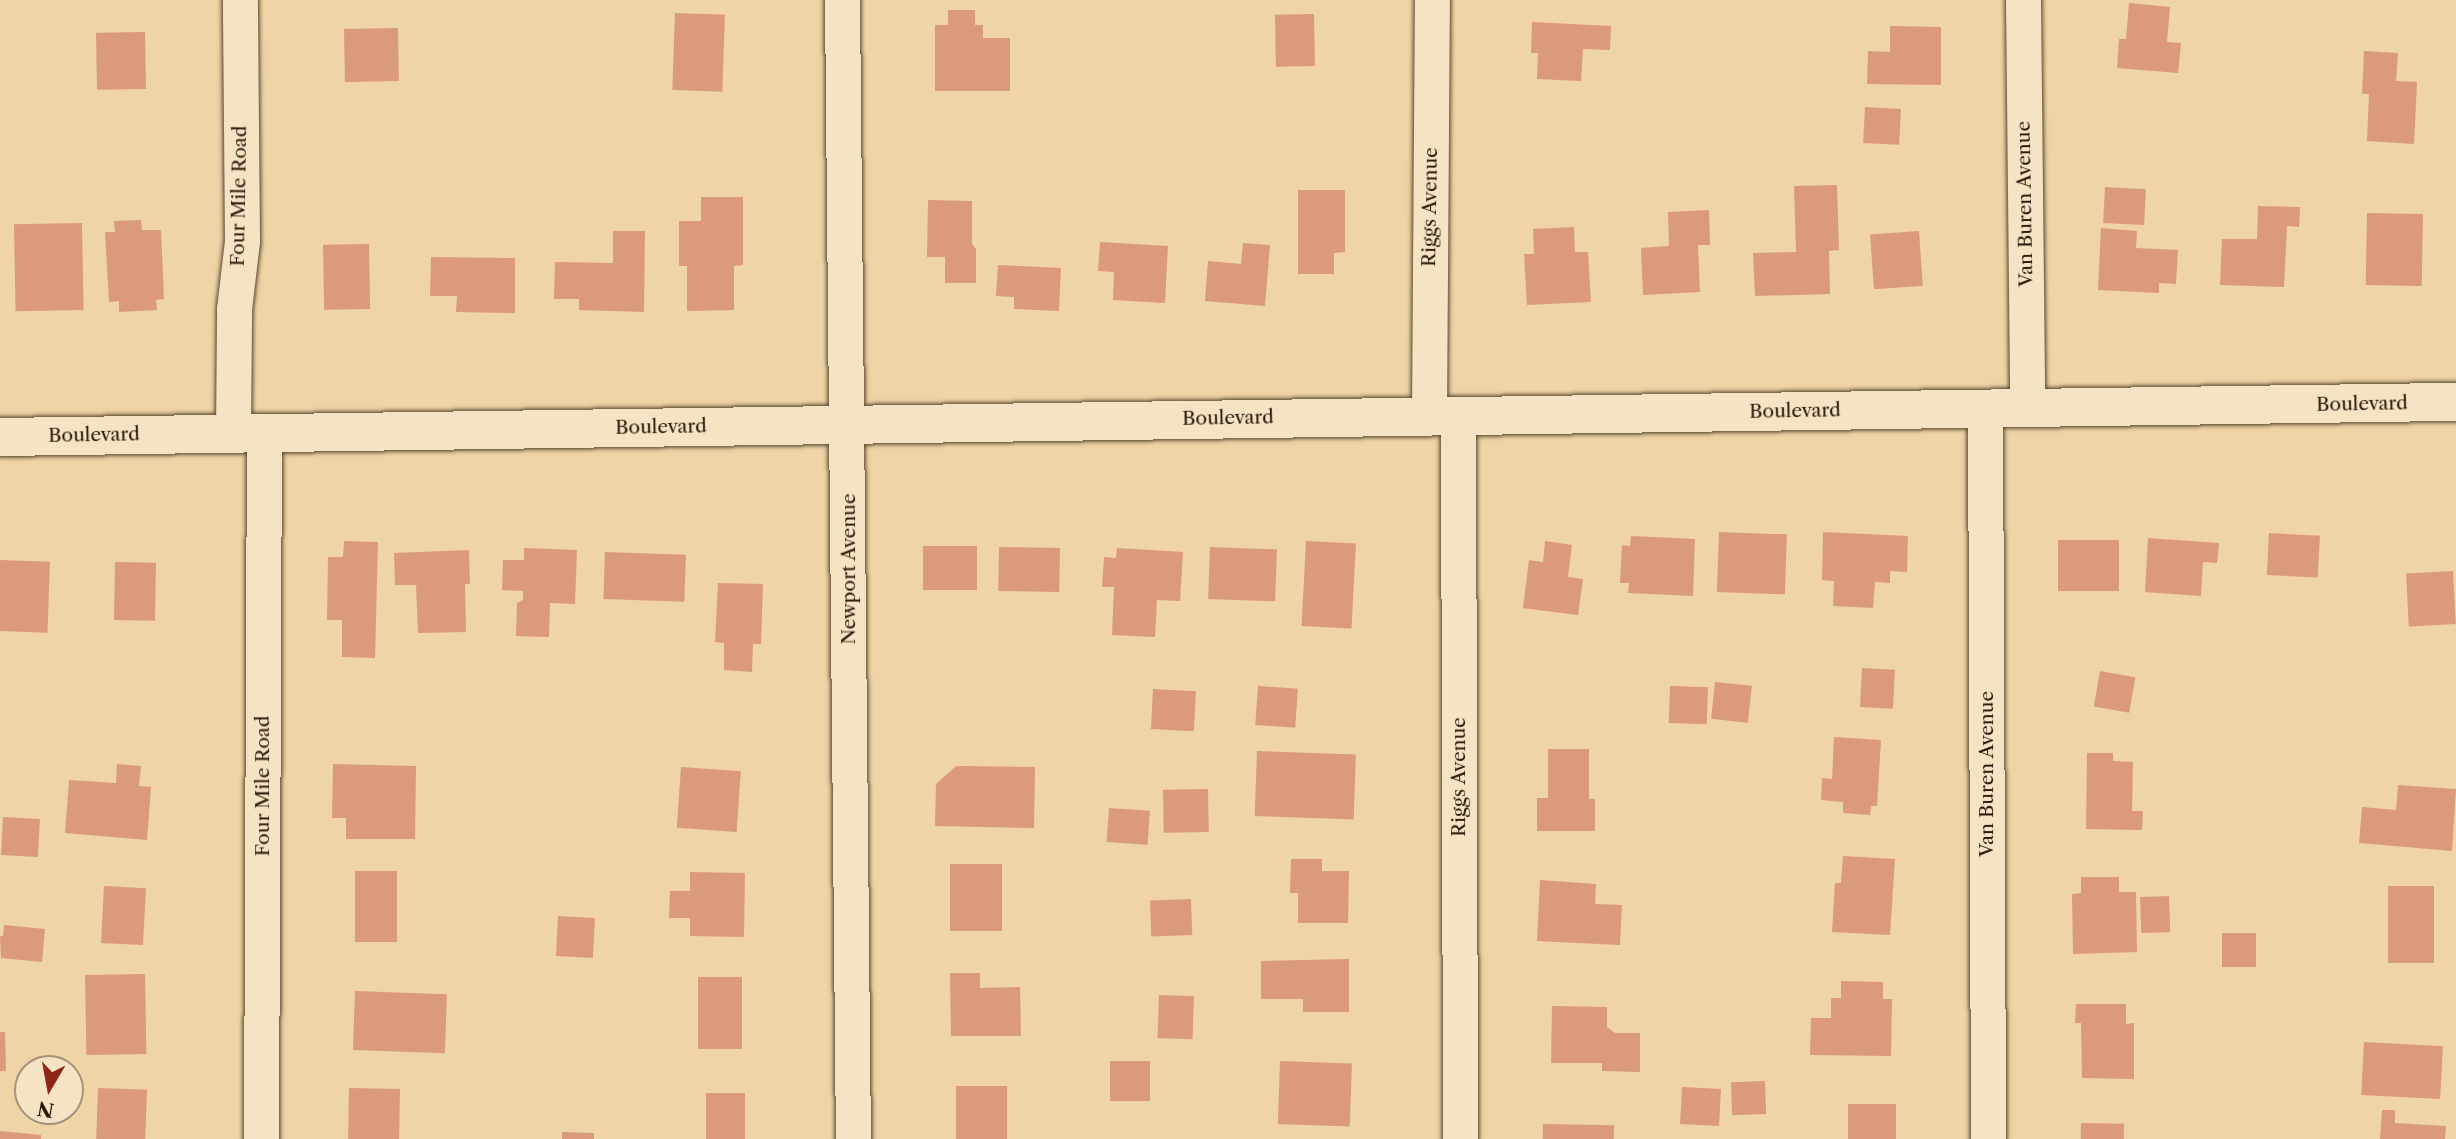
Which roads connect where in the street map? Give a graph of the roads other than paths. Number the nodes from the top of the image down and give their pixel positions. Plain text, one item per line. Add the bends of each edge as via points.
1 (240, 0) edge
2 (842, 0) edge
3 (1432, 0) edge
4 (2023, 0) edge
5 (2456, 402) edge
6 (2027, 408) junction
7 (1986, 409) junction
8 (1444, 415) junction
9 (847, 424) junction
10 (249, 433) junction
11 (0, 437) edge
12 (261, 1139) edge
13 (853, 1139) edge
14 (1460, 1139) edge
15 (1988, 1139) edge

1 - 10 street, Four Mile Road via 242,241 234,309
2 - 9 street, Newport Avenue
3 - 8 street, Riggs Avenue
4 - 6 street, Van Buren Avenue
5 - 6 main road, Boulevard
6 - 7 main road, Boulevard
7 - 8 main road, Boulevard
7 - 15 street, Van Buren Avenue
8 - 9 main road, Boulevard
8 - 14 street, Riggs Avenue
9 - 10 main road, Boulevard
9 - 13 street, Newport Avenue
10 - 11 main road, Boulevard
10 - 12 street, Four Mile Road

